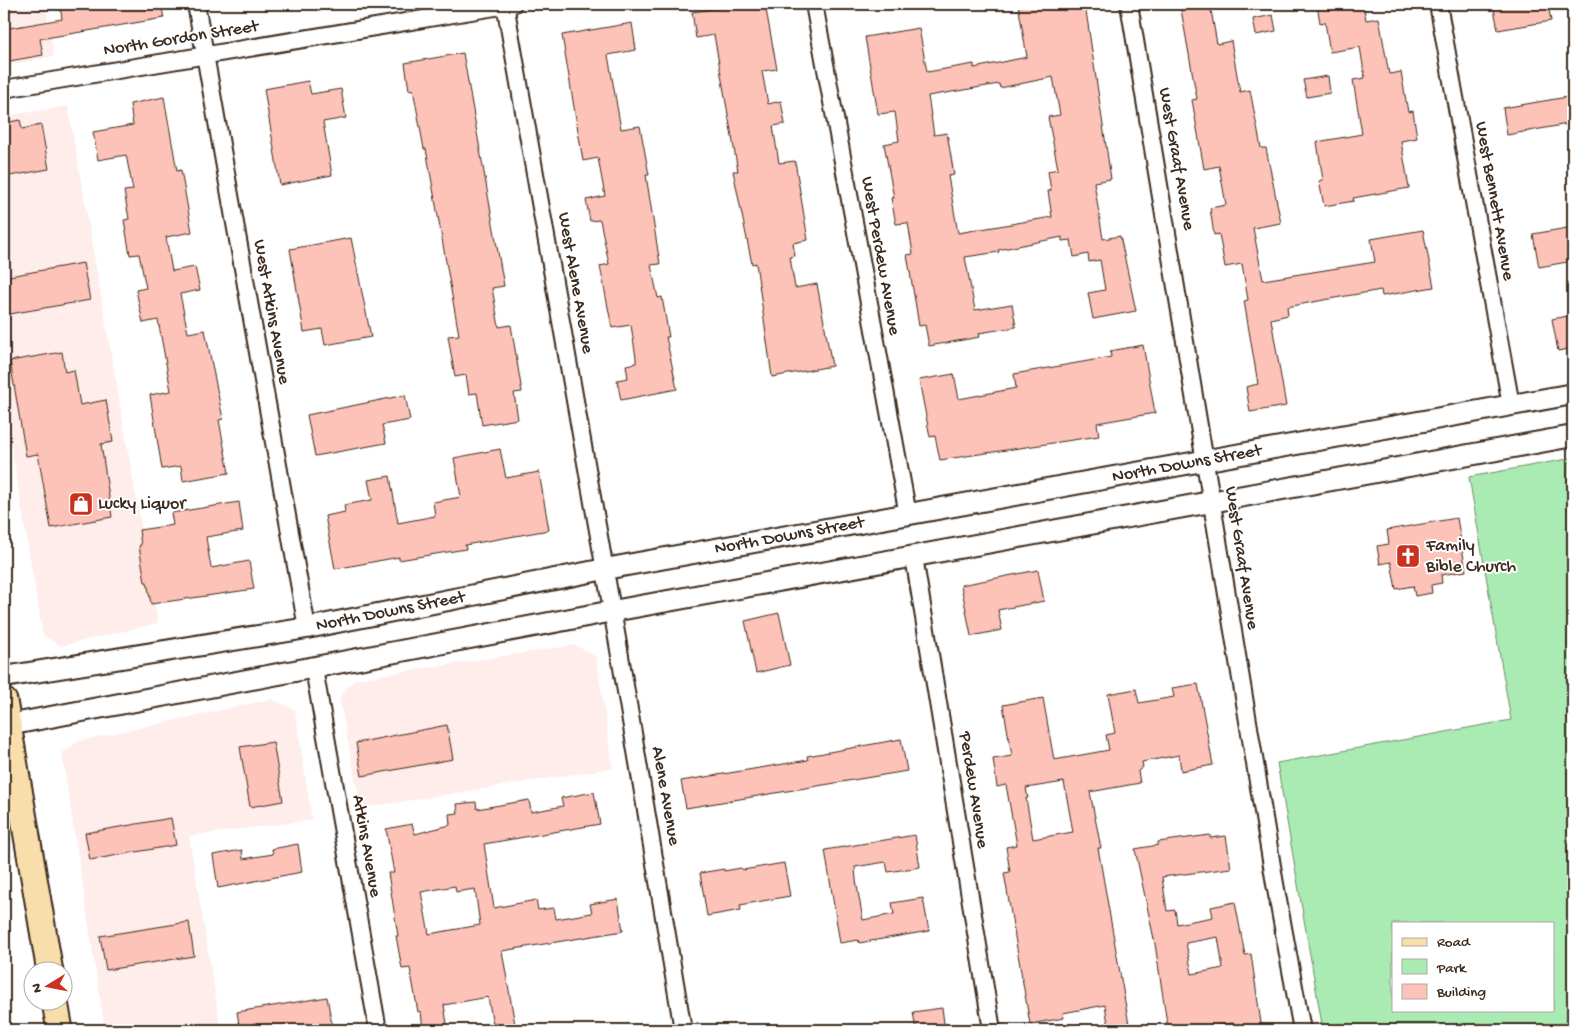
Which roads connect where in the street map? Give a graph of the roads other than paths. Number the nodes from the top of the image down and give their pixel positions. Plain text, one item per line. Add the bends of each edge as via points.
1 (196, 4) edge
2 (507, 4) edge
3 (814, 4) edge
4 (1129, 4) edge
5 (1438, 4) edge
6 (205, 56) junction
7 (4, 89) edge
8 (1573, 394) edge
9 (1510, 405) junction
10 (1573, 436) edge
11 (1206, 460) junction
12 (1211, 502) junction
13 (908, 515) junction
14 (914, 557) junction
15 (605, 569) junction
16 (613, 611) junction
17 (307, 628) junction
18 (314, 669) junction
19 (4, 677) edge
20 (6, 713) edge
21 (48, 962) edge
22 (57, 1012) edge
23 (60, 1030) edge
24 (378, 1030) edge
25 (684, 1030) edge
26 (992, 1030) edge
27 (1302, 1030) edge

1 - 6 street, West Atkins Avenue
2 - 6 street, North Gordon Street
2 - 15 street, West Alene Avenue
3 - 13 street, West Perdew Avenue
4 - 11 street, West Graaf Avenue
5 - 9 street, West Bennett Avenue
6 - 7 street, North Gordon Street
6 - 17 street, West Atkins Avenue
8 - 9 street, North Downs Street
9 - 11 street, North Downs Street
10 - 12 street
11 - 12 street, West Graaf Avenue
11 - 13 street, North Downs Street
12 - 14 street
12 - 27 street, West Graaf Avenue
13 - 15 street, North Downs Street
14 - 16 street
14 - 26 street, Perdew Avenue
15 - 16 street, Alene Avenue
15 - 17 street, North Downs Street
16 - 18 street
16 - 25 street, Alene Avenue
17 - 19 street, North Downs Street
18 - 20 street
18 - 24 street, Atkins Avenue
20 - 21 main road
22 - 23 main road

